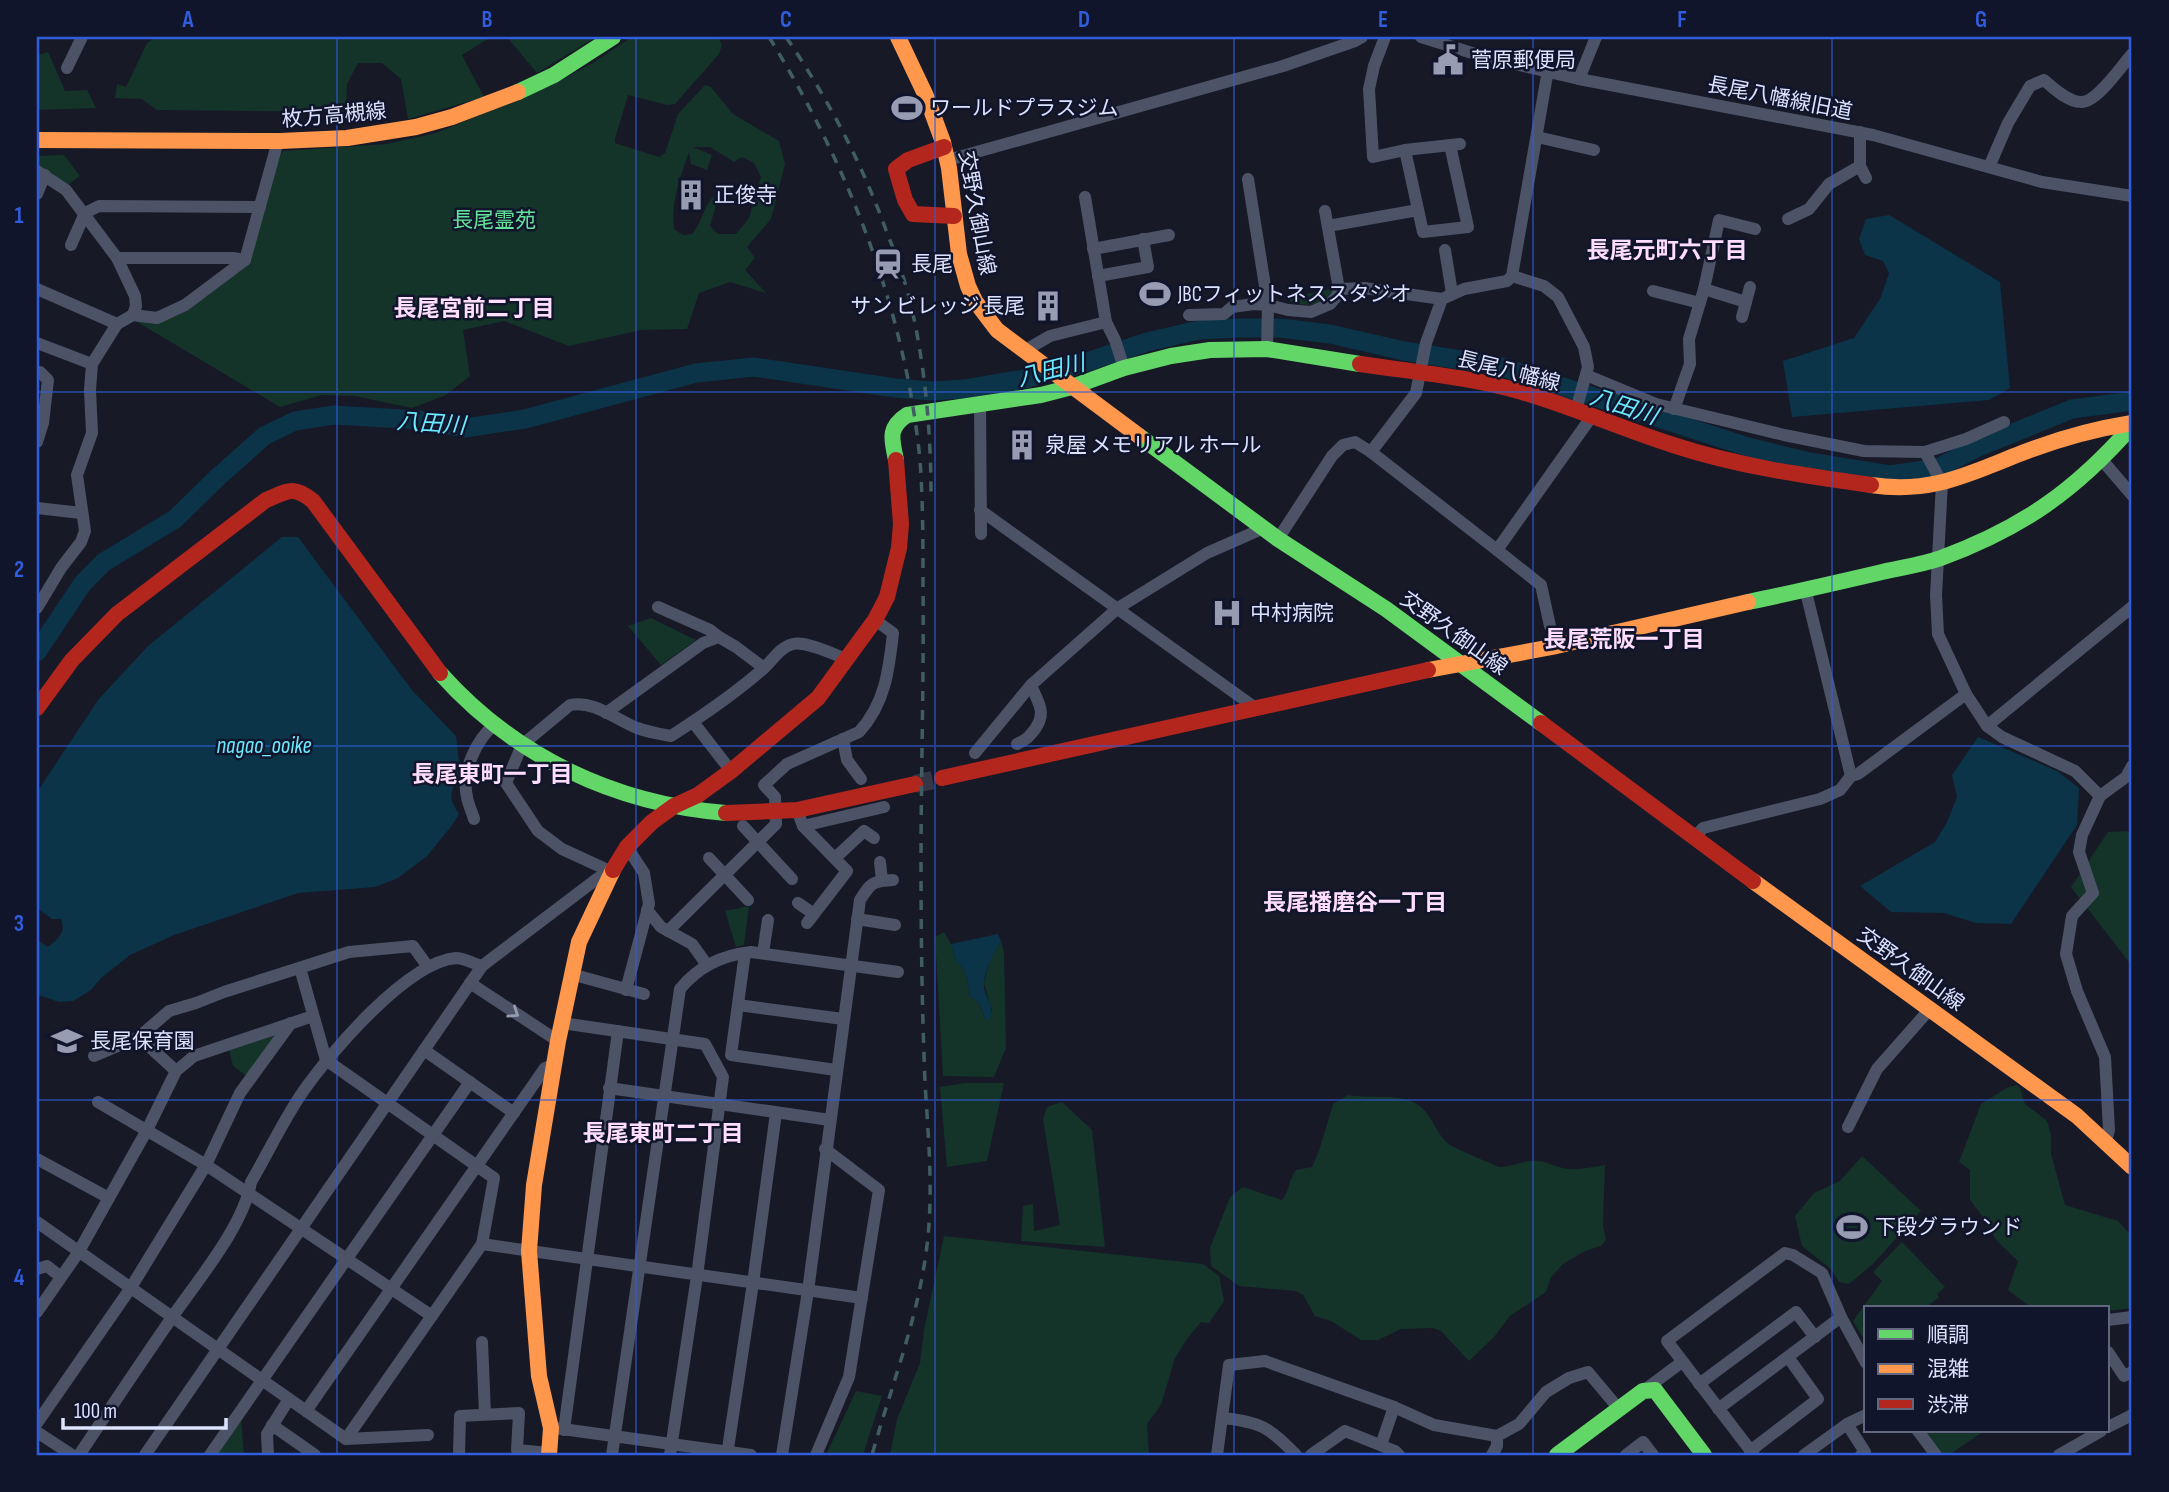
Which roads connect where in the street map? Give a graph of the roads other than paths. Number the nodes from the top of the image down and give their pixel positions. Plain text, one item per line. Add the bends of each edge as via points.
1 (613, 37) edge
2 (898, 37) edge
3 (1362, 37) edge
4 (1385, 37) edge
5 (1421, 37) edge
6 (1596, 37) edge
7 (79, 39) edge
8 (2132, 54) edge
9 (67, 68) dead end
10 (1548, 70) junction
11 (1579, 79) junction
12 (1860, 132) junction
13 (1537, 137) junction
14 (37, 140) edge
15 (278, 141) junction
16 (1405, 150) junction
17 (1594, 150) dead end
18 (946, 153) junction
19 (1860, 166) junction
20 (1989, 167) junction
21 (41, 173) edge
22 (1866, 178) dead end
23 (1248, 179) dead end
24 (37, 194) edge
25 (2132, 196) edge
26 (1085, 197) dead end
27 (260, 207) junction
28 (1418, 210) junction
29 (1325, 211) dead end
30 (85, 212) junction
31 (954, 216) junction
32 (1788, 219) dead end
33 (1328, 226) junction
34 (1755, 229) dead end
35 (1170, 234) dead end
36 (1143, 240) junction
37 (71, 245) dead end
38 (1093, 249) junction
39 (1445, 250) dead end
40 (117, 258) junction
41 (245, 260) junction
42 (1098, 276) junction
43 (1512, 276) junction
44 (1750, 287) dead end
45 (37, 289) edge
46 (1339, 289) junction
47 (1704, 289) junction
48 (1653, 290) dead end
49 (1447, 296) junction
50 (1746, 302) junction
51 (1700, 303) junction
52 (1268, 304) junction
53 (1189, 315) dead end
54 (133, 316) junction
55 (1742, 317) dead end
56 (1106, 322) junction
57 (117, 324) junction
58 (37, 343) edge
59 (1267, 349) junction
60 (1028, 354) junction
61 (92, 364) junction
62 (1123, 365) junction
63 (1420, 368) junction
64 (37, 372) edge
65 (1586, 377) junction
66 (1067, 383) junction
67 (981, 404) junction
68 (1578, 405) junction
69 (1674, 409) junction
70 (1592, 416) junction
71 (2004, 422) dead end
72 (2132, 424) edge
73 (37, 440) edge
74 (1371, 452) junction
75 (1925, 452) junction
76 (2102, 460) junction
77 (1940, 478) junction
78 (2132, 495) edge
79 (37, 508) edge
80 (980, 510) junction
81 (82, 513) junction
82 (1264, 528) junction
83 (981, 534) dead end
84 (1278, 538) junction
85 (1497, 550) junction
86 (1939, 559) junction
87 (1805, 588) junction
88 (658, 607) dead end
89 (2132, 607) edge
90 (37, 608) edge
91 (1118, 608) junction
92 (875, 621) junction
93 (1550, 626) dead end
94 (719, 636) junction
95 (846, 659) junction
96 (1461, 663) junction
97 (764, 668) junction
98 (1031, 685) junction
99 (1966, 694) junction
100 (37, 708) edge
101 (1256, 709) junction
102 (606, 713) junction
103 (693, 722) junction
104 (495, 724) junction
105 (1987, 726) junction
106 (843, 739) junction
107 (1017, 744) dead end
108 (522, 745) junction
109 (975, 753) dead end
110 (2132, 766) edge
111 (731, 771) junction
112 (1851, 776) junction
113 (942, 778) tunnel mouth
114 (861, 779) dead end
115 (915, 784) tunnel mouth
116 (2100, 796) junction
117 (674, 806) junction
118 (884, 807) dead end
119 (797, 810) junction
120 (777, 813) junction
121 (852, 815) junction
122 (474, 819) dead end
123 (743, 826) dead end
124 (803, 826) junction
125 (856, 838) junction
126 (874, 838) dead end
127 (1694, 838) junction
128 (758, 843) junction
129 (627, 847) junction
130 (709, 858) dead end
131 (835, 859) junction
132 (880, 862) dead end
133 (612, 872) junction
134 (726, 876) junction
135 (792, 879) dead end
136 (748, 900) dead end
137 (798, 903) dead end
138 (647, 910) junction
139 (857, 919) junction
140 (768, 920) dead end
141 (895, 925) dead end
142 (668, 931) junction
143 (746, 953) junction
144 (763, 953) junction
145 (707, 965) junction
146 (851, 965) junction
147 (482, 966) junction
148 (428, 967) junction
149 (300, 968) junction
150 (898, 972) dead end
151 (571, 974) junction
152 (470, 983) junction
153 (625, 990) junction
154 (644, 994) dead end
155 (738, 1005) junction
156 (1929, 1010) junction
157 (313, 1016) junction
158 (844, 1019) junction
159 (291, 1023) junction
160 (562, 1023) junction
161 (618, 1031) junction
162 (139, 1037) junction
163 (672, 1038) junction
164 (558, 1041) junction
165 (424, 1050) junction
166 (93, 1056) dead end
167 (326, 1060) junction
168 (555, 1063) junction
169 (836, 1070) junction
170 (176, 1072) junction
171 (470, 1082) junction
172 (609, 1088) junction
173 (664, 1097) junction
174 (98, 1102) dead end
175 (387, 1103) junction
176 (719, 1104) junction
177 (514, 1113) junction
178 (776, 1113) junction
179 (830, 1120) junction
180 (1848, 1127) dead end
181 (147, 1130) junction
182 (433, 1135) junction
183 (2106, 1141) junction
184 (825, 1149) junction
185 (37, 1158) edge
186 (206, 1165) junction
187 (477, 1166) junction
188 (2132, 1167) edge
189 (249, 1194) junction
190 (109, 1198) junction
191 (37, 1223) edge
192 (301, 1228) junction
193 (482, 1244) junction
194 (529, 1251) junction
195 (78, 1253) junction
196 (346, 1259) junction
197 (586, 1259) junction
198 (640, 1268) junction
199 (37, 1269) edge
200 (697, 1276) junction
201 (61, 1277) junction
202 (753, 1283) junction
203 (130, 1289) junction
204 (391, 1289) junction
205 (808, 1291) junction
206 (862, 1298) junction
207 (37, 1312) edge
208 (432, 1316) junction
209 (1841, 1317) junction
210 (2132, 1317) edge
211 (172, 1318) junction
212 (2110, 1320) edge
213 (1815, 1337) junction
214 (482, 1342) dead end
215 (217, 1349) junction
216 (2110, 1355) edge
217 (1788, 1357) junction
218 (1864, 1359) edge
219 (1682, 1362) junction
220 (2132, 1372) edge
221 (261, 1380) junction
222 (1699, 1384) junction
223 (1643, 1391) junction
224 (289, 1399) junction
225 (1394, 1407) junction
226 (1619, 1409) junction
227 (1718, 1409) junction
228 (306, 1411) junction
229 (485, 1414) junction
230 (2132, 1415) edge
231 (1864, 1416) edge
232 (1222, 1418) junction
233 (37, 1423) edge
234 (1847, 1424) junction
235 (272, 1425) junction
236 (2110, 1426) edge
237 (557, 1429) junction
238 (37, 1432) edge
239 (1919, 1432) edge
240 (2092, 1433) edge
241 (428, 1435) dead end
242 (1497, 1436) junction
243 (615, 1437) junction
244 (346, 1439) junction
245 (1381, 1445) junction
246 (670, 1450) edge
247 (1752, 1453) edge
248 (549, 1454) edge
249 (727, 1454) edge
250 (72, 1455) edge
251 (79, 1455) edge
252 (145, 1455) edge
253 (210, 1455) edge
254 (268, 1455) edge
255 (315, 1455) edge
256 (459, 1455) edge
257 (612, 1455) edge
258 (751, 1455) edge
259 (782, 1455) edge
260 (816, 1455) edge
261 (1217, 1455) edge
262 (1296, 1455) edge
263 (1311, 1455) edge
264 (1399, 1455) edge
265 (1492, 1455) edge
266 (1557, 1455) edge
267 (1626, 1455) edge
268 (1653, 1455) edge
269 (1704, 1455) edge
270 (1804, 1455) edge
271 (1861, 1455) edge
272 (1936, 1455) edge
273 (2059, 1455) edge

1 - 15 street, 枚方高槻線 via 551,77 450,118 348,138
2 - 18 street, 交野久御山線
3 - 18 street via 1283,66
4 - 16 street via 1370,89 1373,157
5 - 10 street, 長尾八幡線旧道
6 - 11 street
7 - 9 street
8 - 20 street via 2086,102 2061,94 2043,80 2029,86
10 - 11 street, 長尾八幡線旧道
10 - 13 street
11 - 12 street, 長尾八幡線旧道
12 - 19 street
12 - 20 street, 長尾八幡線旧道
13 - 17 street
13 - 43 street
14 - 15 street, 枚方高槻線
15 - 27 street
16 - 28 street
16 - 28 street via 1455,145 1468,227 1423,232
18 - 31 street, 交野久御山線
18 - 31 street via 908,160 896,169 913,214
19 - 22 street
19 - 32 street via 1829,184 1809,209
20 - 25 street, 長尾八幡線旧道 via 2042,182
21 - 24 street
21 - 30 street via 66,190
23 - 52 street
26 - 38 street
27 - 30 street via 99,206
27 - 41 street
28 - 33 street
29 - 33 street
30 - 37 street
30 - 40 street
31 - 60 street, 交野久御山線 via 961,268 972,296 997,330
33 - 46 street
34 - 47 street via 1719,220
35 - 36 street
36 - 38 street
36 - 42 street via 1148,267
38 - 42 street
39 - 49 street
40 - 41 street
40 - 54 street via 135,296
41 - 54 street via 185,305 158,318
42 - 56 street
43 - 49 street
43 - 65 street via 1544,286 1558,297 1584,347
44 - 50 street
45 - 57 street
46 - 49 street
46 - 52 street via 1330,304 1311,312
47 - 50 street
47 - 51 street
48 - 51 street
49 - 63 street
50 - 55 street
51 - 69 street via 1689,339 1690,364
52 - 53 street via 1232,307 1223,314
52 - 59 street
54 - 57 street
56 - 60 street via 1050,336
56 - 62 street
57 - 61 street
58 - 61 street
59 - 62 street, 長尾八幡線 via 1210,350
59 - 63 street, 長尾八幡線
60 - 66 street, 交野久御山線
61 - 81 street via 92,433 77,475
62 - 66 street, 長尾八幡線
63 - 68 street, 長尾八幡線
63 - 74 street via 1416,393
64 - 73 street via 48,380
65 - 68 street
65 - 69 street
66 - 67 street, 長尾八幡線 via 1041,395
66 - 82 street, 交野久御山線
67 - 80 street
67 - 92 street, 長尾八幡線 via 907,415 895,426 891,436 901,524 894,571
68 - 70 street, 長尾八幡線
69 - 75 street via 1864,451
70 - 77 street, 長尾八幡線 via 1685,449 1819,478 1890,488
70 - 85 street
71 - 75 street
72 - 76 street
72 - 77 street, 長尾八幡線 via 2066,438 1984,470
74 - 84 street via 1355,442 1343,445
74 - 85 street
75 - 77 street
76 - 78 street
76 - 86 street via 2076,484 2014,526
77 - 86 street
79 - 81 street
80 - 83 street
80 - 91 street
81 - 90 street via 85,531 81,542
82 - 84 street, 交野久御山線
82 - 91 street via 1207,553
84 - 96 street, 交野久御山線
85 - 93 street via 1541,584
86 - 87 street
86 - 99 street via 1938,634
87 - 96 street via 1552,647
87 - 112 street
88 - 94 street
89 - 105 street
91 - 98 street
91 - 101 street
92 - 95 street
92 - 106 street via 893,633 889,673 868,722
94 - 97 street
94 - 102 street
95 - 97 street via 802,643 792,644
95 - 111 street via 818,698
96 - 101 street
96 - 127 street, 交野久御山線
97 - 103 street
98 - 107 street via 1042,720 1028,739
98 - 109 street
99 - 105 street
99 - 112 street
100 - 104 street via 72,660 117,614 266,500 292,489 313,501 424,654
101 - 113 street
102 - 103 street via 640,729 671,736
102 - 108 street via 590,704 570,705
103 - 111 street
104 - 108 street
104 - 122 street via 485,733 466,775 466,795
105 - 116 street via 2075,771
106 - 114 street via 847,761
106 - 120 street via 787,764 764,785 775,797
108 - 117 street via 594,784
108 - 133 street via 506,783 538,831 562,849
110 - 116 street via 2126,777
111 - 117 street
112 - 127 street via 1840,790 1820,799 1703,828
115 - 119 street
116 - 183 street via 2079,852 2093,893 2072,916 2066,954 2105,1057
117 - 120 street via 704,812
117 - 129 street
118 - 121 street
119 - 120 street
119 - 124 street
120 - 128 street via 776,824
121 - 124 street
121 - 125 street
123 - 128 street
124 - 131 street
125 - 126 street via 864,831
125 - 131 street
127 - 156 street, 交野久御山線
128 - 134 street
128 - 135 street
129 - 133 street
129 - 138 street via 644,873
130 - 134 street
131 - 137 street via 847,870 811,918
132 - 139 street via 888,880 870,884 860,900
133 - 147 street
133 - 151 street via 579,943
134 - 136 street
134 - 142 street
138 - 142 street
138 - 153 street
139 - 141 street
139 - 146 street
140 - 144 street
142 - 145 street via 692,944
143 - 144 street
143 - 145 street
143 - 155 street
144 - 146 street
145 - 163 street via 680,989
146 - 150 street
146 - 158 street
147 - 148 street via 458,958
147 - 152 street
148 - 149 street via 413,946 349,952
148 - 167 street via 396,988
149 - 157 street
149 - 162 street via 169,1012
151 - 153 street
151 - 160 street
152 -> 164 street
152 - 165 street
153 - 154 street
155 - 158 street
155 - 169 street via 731,1055
156 - 180 street via 1877,1069
156 - 183 street, 交野久御山線
157 - 159 street
157 - 167 street
158 - 169 street
159 - 170 street via 194,1056
159 - 186 street via 240,1093
160 - 161 street
160 - 164 street
161 - 163 street
161 - 172 street
162 - 166 street
162 - 170 street
163 - 173 street
163 - 176 street via 705,1044 723,1077
164 - 168 street
165 - 171 street
165 - 175 street
167 - 175 street
167 - 189 street via 288,1117 251,1182
168 - 177 street via 545,1068
168 - 194 street via 534,1185
169 - 179 street
170 - 181 street
171 - 177 street
171 - 182 street
172 - 173 street
172 - 197 street
173 - 176 street
173 - 198 street
174 - 181 street
175 - 182 street
175 - 192 street
176 - 178 street
176 - 200 street
177 - 187 street
178 - 179 street
178 - 202 street
179 - 184 street
181 - 186 street
181 - 190 street
182 - 187 street
182 - 196 street
183 - 188 street, 交野久御山線
184 - 205 street
184 - 206 street via 879,1191
185 - 190 street
186 - 189 street
186 - 203 street
187 - 193 street via 494,1178
187 - 204 street
189 - 192 street
189 - 211 street via 220,1250
190 - 195 street
191 - 195 street
192 - 196 street
192 - 215 street
193 - 194 street
193 - 208 street
194 - 197 street
194 - 237 street via 539,1376
195 - 201 street
195 - 203 street
196 - 204 street
196 - 221 street
197 - 198 street
197 - 237 street
198 - 200 street
198 - 243 street
199 - 201 street via 47,1266
200 - 202 street
200 - 246 street
201 - 207 street
202 - 205 street
202 - 249 street
203 - 211 street
203 - 233 street
204 - 208 street
204 - 228 street
205 - 206 street
205 - 259 street
206 - 260 street via 849,1377
208 - 244 street
209 - 213 street
209 - 218 street
209 - 219 street via 1822,1273 1785,1253 1667,1341
210 - 212 street
211 - 215 street
211 - 251 street
213 - 217 street
213 - 222 street via 1796,1312
214 - 229 street
215 - 221 street
215 - 252 street
216 - 220 street via 2124,1376
217 - 227 street
217 - 247 street via 1818,1399
219 - 222 street
219 - 223 street
221 - 224 street
221 - 253 street
222 - 227 street
223 - 226 street
223 - 269 street via 1655,1390
224 - 228 street
224 - 235 street
225 - 232 street via 1265,1361 1229,1365
225 - 242 street via 1434,1425
225 - 245 street
226 - 242 street via 1588,1372 1546,1392 1519,1424
226 - 266 street
227 - 247 street
228 - 244 street
229 - 248 street via 519,1413 517,1450
229 - 256 street via 460,1416
230 - 236 street
231 - 234 street
232 - 261 street
232 - 262 street via 1266,1427
234 - 270 street
234 - 271 street via 1865,1452
235 - 254 street via 267,1434
235 - 255 street
237 - 243 street
237 - 248 street
238 - 250 street
239 - 272 street
240 - 273 street
241 - 244 street
242 - 265 street
243 - 246 street
243 - 257 street
245 - 263 street via 1345,1431
245 - 264 street
246 - 249 street
249 - 258 street
267 - 268 street via 1643,1442

